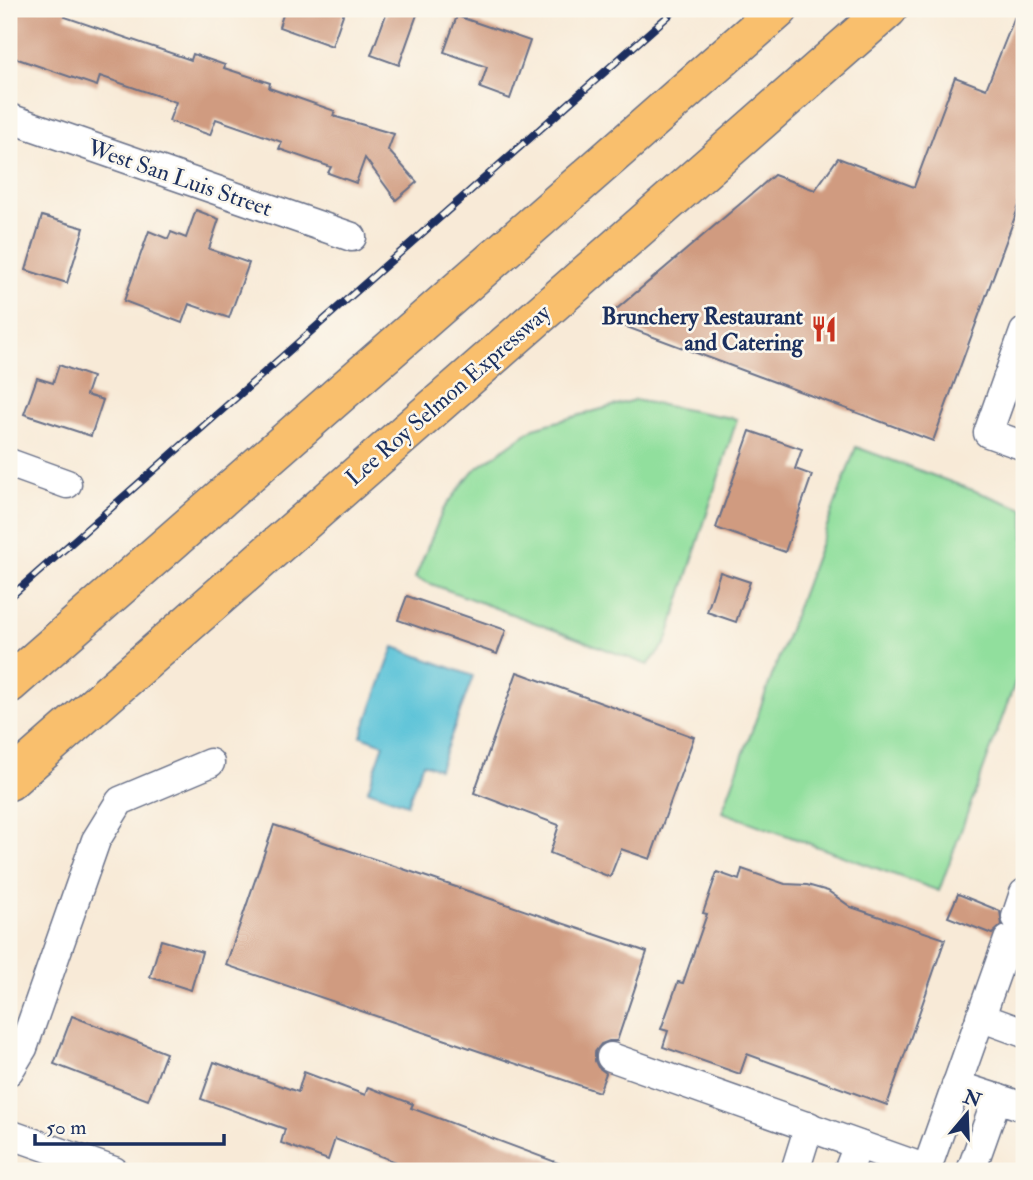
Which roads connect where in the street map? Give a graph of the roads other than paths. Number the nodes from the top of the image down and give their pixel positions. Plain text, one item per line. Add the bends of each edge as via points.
1 (779, 9) edge
2 (888, 9) edge
3 (9, 118) edge
4 (352, 237) dead end
5 (1024, 331) edge
6 (1024, 446) edge
7 (9, 463) edge
8 (67, 484) dead end
9 (9, 684) edge
10 (209, 764) dead end
11 (9, 781) edge
12 (1016, 917) edge
13 (981, 1017) junction
14 (1024, 1033) edge
15 (611, 1057) dead end
16 (9, 1071) edge
17 (956, 1085) junction
18 (997, 1098) junction
19 (1024, 1107) edge
20 (809, 1126) junction
21 (9, 1134) edge
22 (859, 1144) junction
23 (926, 1170) edge
24 (114, 1171) edge
25 (795, 1171) edge
26 (848, 1171) edge
27 (971, 1171) edge

1 - 9 highway
2 - 11 highway, Lee Roy Selmon Expressway
3 - 4 street, West San Luis Street
5 - 6 street via 988,433
7 - 8 street
10 - 16 street via 120,801 96,840 23,1048
12 - 13 street
13 - 14 street
13 - 17 street
15 - 20 street
17 - 18 street
17 - 23 street
18 - 19 street
18 - 27 street
20 - 22 street
20 - 25 street
21 - 24 street
22 - 23 street
22 - 26 street

